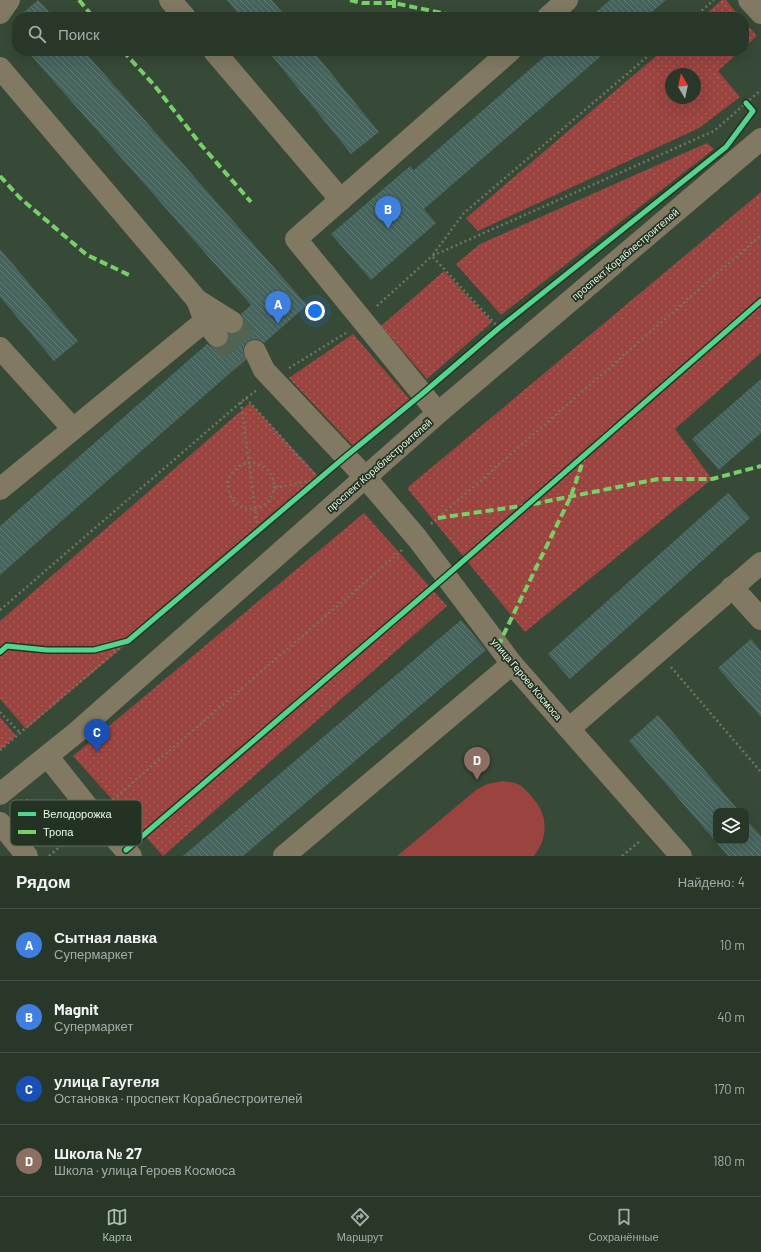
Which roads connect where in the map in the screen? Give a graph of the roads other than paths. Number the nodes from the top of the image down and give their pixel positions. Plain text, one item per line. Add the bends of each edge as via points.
1 (9, 0) edge
2 (170, 0) edge
3 (567, 0) edge
4 (180, 12) edge
5 (554, 12) edge
6 (0, 13) edge
7 (218, 56) edge
8 (504, 56) edge
9 (0, 68) edge
10 (761, 139) edge
11 (341, 200) junction
12 (0, 348) edge
13 (253, 361) tunnel mouth
14 (438, 413) junction
15 (73, 429) junction
16 (365, 477) junction
17 (0, 489) edge
18 (761, 563) edge
19 (732, 587) junction
20 (761, 619) edge
21 (512, 664) junction
22 (570, 728) junction
23 (48, 756) junction
24 (0, 794) edge
25 (82, 800) edge
26 (0, 823) edge
27 (10, 835) edge
28 (19, 846) edge
29 (122, 846) edge
30 (27, 856) edge
31 (131, 856) edge
32 (284, 856) edge
33 (682, 856) edge

1 - 6 street
2 - 4 street
3 - 5 street
7 - 11 street
8 - 11 street
9 - 15 street via 218,326
10 - 14 street, проспект Кораблестроителей
11 - 14 street via 296,239
12 - 15 street
13 - 16 street, улица Героев Космоса
14 - 16 street, проспект Кораблестроителей
15 - 17 street
16 - 21 street, улица Героев Космоса via 417,538
16 - 23 street, проспект Кораблестроителей
18 - 19 street
19 - 20 street
19 - 22 street
21 - 22 street, улица Героев Космоса
21 - 32 street
22 - 33 street, улица Героев Космоса
23 - 24 street, проспект Кораблестроителей
23 - 25 street
26 - 27 street
28 - 30 street
29 - 31 street

